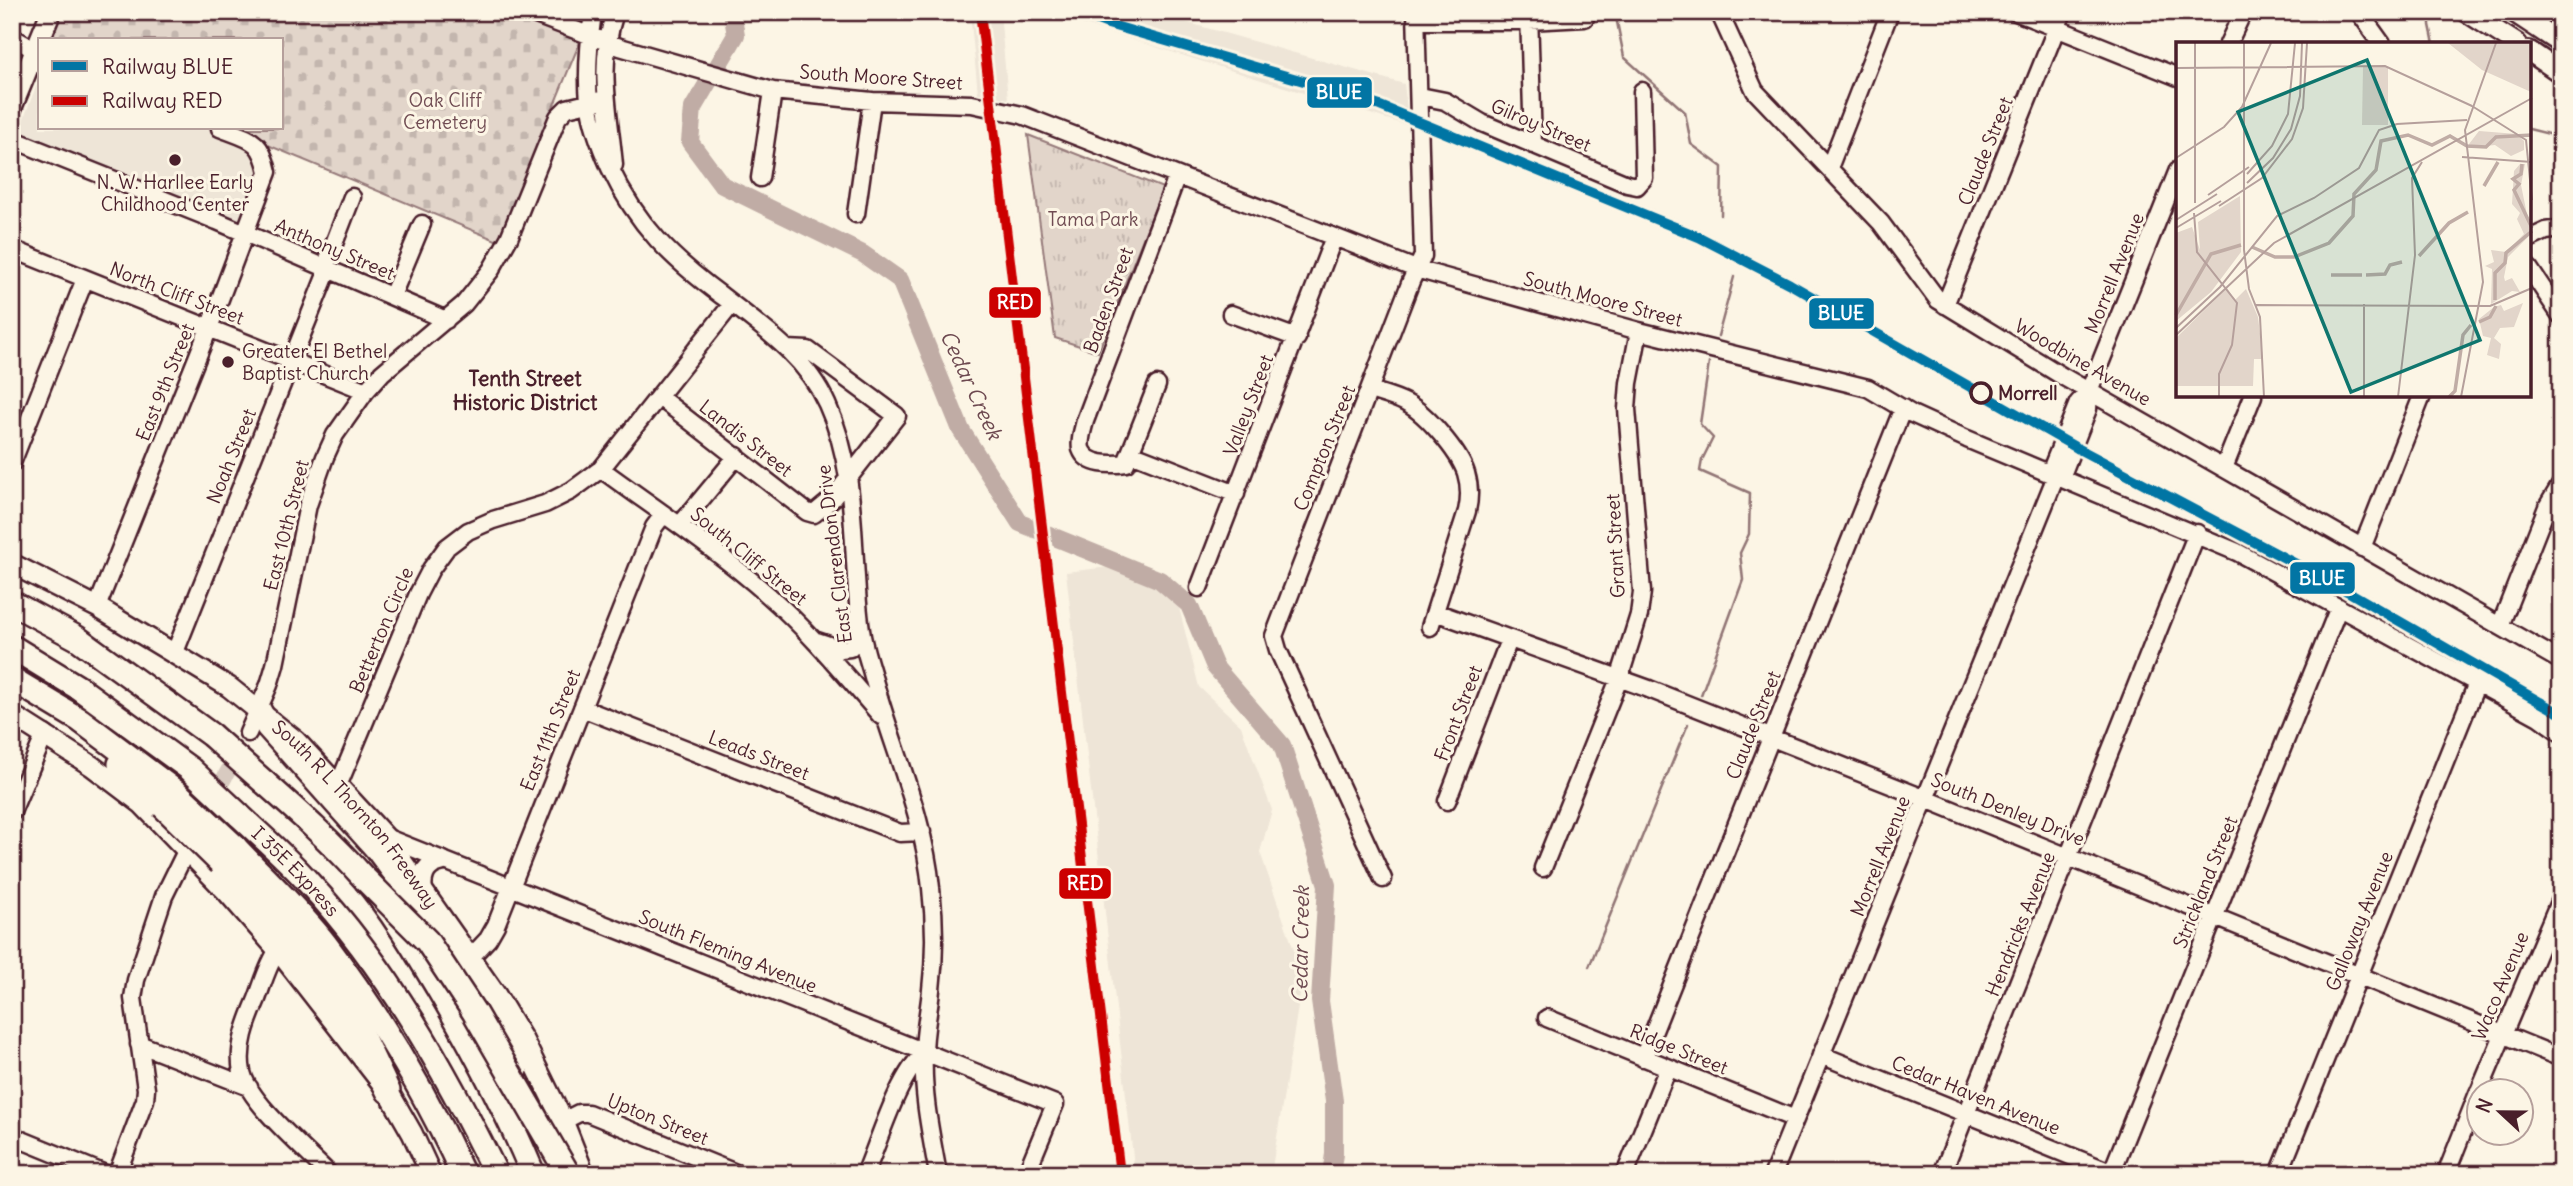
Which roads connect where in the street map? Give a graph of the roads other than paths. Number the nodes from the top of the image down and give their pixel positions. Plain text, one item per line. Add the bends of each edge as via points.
1 (51, 12) edge
2 (528, 12) edge
3 (593, 12) edge
4 (615, 12) edge
5 (1719, 12) edge
6 (1890, 12) edge
7 (2016, 12) edge
8 (2063, 12) edge
9 (2243, 12) edge
10 (2359, 12) edge
11 (2514, 12) edge
12 (1416, 16) edge
13 (1529, 16) edge
14 (2479, 16) edge
15 (1585, 18) dead end
16 (2057, 29) junction
17 (589, 36) junction
18 (12, 37) edge
19 (43, 38) edge
20 (607, 42) junction
21 (2229, 42) edge
22 (2381, 42) edge
23 (2514, 42) edge
24 (2561, 43) edge
25 (38, 52) edge
26 (2531, 52) edge
27 (2561, 73) edge
28 (2176, 76) edge
29 (773, 91) junction
30 (1642, 91) dead end
31 (1420, 96) junction
32 (597, 100) junction
33 (872, 101) junction
34 (12, 107) edge
35 (225, 130) edge
36 (12, 139) edge
37 (1533, 145) junction
38 (1829, 168) junction
39 (2176, 175) edge
40 (1177, 176) junction
41 (760, 178) dead end
42 (352, 197) dead end
43 (856, 214) dead end
44 (422, 224) dead end
45 (2561, 229) edge
46 (246, 234) junction
47 (1334, 237) junction
48 (2531, 238) edge
49 (12, 249) edge
50 (325, 267) junction
51 (1416, 269) junction
52 (2531, 271) edge
53 (85, 279) junction
54 (392, 296) junction
55 (732, 304) junction
56 (1945, 305) junction
57 (1231, 314) dead end
58 (2561, 316) edge
59 (446, 320) junction
60 (209, 328) junction
61 (1639, 331) junction
62 (1297, 338) junction
63 (788, 349) junction
64 (292, 360) junction
65 (1157, 386) dead end
66 (1370, 390) junction
67 (366, 391) junction
68 (2089, 391) junction
69 (659, 397) junction
70 (2253, 397) edge
71 (2422, 397) edge
72 (1903, 408) junction
73 (737, 456) junction
74 (1129, 458) junction
75 (12, 463) edge
76 (2224, 468) junction
77 (601, 469) junction
78 (2056, 475) junction
79 (849, 477) junction
80 (2561, 484) edge
81 (1236, 494) junction
82 (663, 514) junction
83 (680, 525) junction
84 (2197, 533) junction
85 (2362, 548) junction
86 (12, 564) edge
87 (1199, 588) dead end
88 (12, 592) edge
89 (12, 603) edge
90 (97, 607) junction
91 (2339, 607) junction
92 (2500, 626) junction
93 (861, 632) junction
94 (77, 638) junction
95 (1509, 640) junction
96 (816, 641) junction
97 (12, 647) edge
98 (175, 652) junction
99 (2561, 662) edge
100 (12, 679) edge
101 (1619, 679) junction
102 (2477, 683) junction
103 (582, 708) junction
104 (259, 710) junction
105 (12, 715) edge
106 (885, 720) junction
107 (248, 733) tunnel mouth
108 (2561, 733) edge
109 (44, 734) junction
110 (1771, 738) junction
111 (338, 786) junction
112 (1926, 799) junction
113 (1447, 801) dead end
114 (12, 812) edge
115 (922, 832) junction
116 (385, 837) junction
117 (188, 845) junction
118 (228, 855) junction
119 (2070, 856) junction
120 (442, 861) junction
121 (1543, 868) dead end
122 (365, 879) junction
123 (1383, 879) dead end
124 (511, 886) junction
125 (422, 890) junction
126 (2561, 897) edge
127 (2214, 916) junction
128 (278, 950) junction
129 (471, 957) junction
130 (2360, 976) junction
131 (1547, 1018) dead end
132 (2504, 1034) junction
133 (139, 1044) junction
134 (924, 1053) junction
135 (1821, 1055) junction
136 (1643, 1058) junction
137 (2561, 1058) edge
138 (1668, 1068) junction
139 (2485, 1078) edge
140 (249, 1087) junction
141 (387, 1091) junction
142 (1966, 1113) junction
143 (1795, 1119) junction
144 (563, 1121) junction
145 (2464, 1129) edge
146 (12, 1136) edge
147 (2112, 1173) edge
148 (105, 1174) edge
149 (117, 1174) edge
150 (329, 1174) edge
151 (431, 1174) edge
152 (463, 1174) edge
153 (496, 1174) edge
154 (533, 1174) edge
155 (558, 1174) edge
156 (568, 1174) edge
157 (584, 1174) edge
158 (738, 1174) edge
159 (865, 1174) edge
160 (938, 1174) edge
161 (1026, 1174) edge
162 (1625, 1174) edge
163 (1773, 1174) edge
164 (1942, 1174) edge
165 (2279, 1174) edge
166 (2446, 1174) edge

1 - 19 main road
2 - 17 street, South Moore Street
3 - 17 street, East Clarendon Drive
4 - 20 street, East Clarendon Drive
5 - 38 street, Woodbine Avenue via 1755,91
6 - 38 street
7 - 16 street
8 - 16 street, Claude Street
9 - 21 street
10 - 22 street
11 - 24 main road
12 - 13 street
12 - 31 street, Compton Street
13 - 15 street
13 - 37 street
14 - 23 main road
16 - 28 street
16 - 56 street, Claude Street
17 - 20 street, South Moore Street
17 - 32 street, East Clarendon Drive
18 - 25 street
20 - 29 street, South Moore Street
20 - 32 street, East Clarendon Drive
25 - 34 main road
26 - 27 main road
29 - 33 street, South Moore Street
29 - 41 street
30 - 37 street, Gilroy Street via 1641,183 1632,186
31 - 37 street, Gilroy Street via 1444,101
31 - 51 street, Compton Street via 1424,252
32 - 55 street, East Clarendon Drive via 615,178 633,211 674,259
32 - 59 street, East 10th Street via 567,108 558,117 502,253 478,288
33 - 40 street, South Moore Street via 999,108
33 - 43 street
35 - 46 street, East 9th Street via 259,145 265,154 268,172
36 - 46 street, Anthony Street
38 - 56 street, Woodbine Avenue via 1881,223
39 - 68 street, Morrell Avenue
40 - 47 street, South Moore Street
40 - 74 street, Baden Street via 1081,439 1086,456 1095,461 1114,465
42 - 50 street, Noah Street
44 - 54 street
45 - 48 street
46 - 50 street, Anthony Street
46 - 60 street, East 9th Street
47 - 51 street, South Moore Street
47 - 62 street, Valley Street
49 - 53 street, North Cliff Street
50 - 54 street, Anthony Street
50 - 64 street, Noah Street
51 - 61 street, South Moore Street
51 - 66 street, Compton Street
52 - 58 street
53 - 60 street, North Cliff Street
53 - 75 street
54 - 59 street, Anthony Street
55 - 63 street, East Clarendon Drive
55 - 69 street, Betterton Circle
56 - 68 street, Woodbine Avenue
57 - 62 street
59 - 67 street, East 10th Street via 400,356
60 - 64 street, North Cliff Street
60 - 90 street, East 9th Street
61 - 72 street, South Moore Street via 1853,383
61 - 101 street, Grant Street via 1627,409 1642,592
62 - 81 street, Valley Street
63 - 79 street, East Clarendon Drive via 811,375 828,405
63 - 79 street via 808,349 897,416
64 - 67 street, North Cliff Street
64 - 98 street, Noah Street
65 - 74 street
66 - 95 street, South Denley Drive via 1407,403 1423,415 1466,472 1467,511 1433,620
66 - 123 street, Compton Street via 1274,636
67 - 104 street, East 10th Street via 335,435 317,477 275,665
68 - 76 street, Woodbine Avenue
68 - 78 street, Morrell Avenue via 2078,403 2053,465
69 - 73 street, Landis Street
69 - 77 street, Betterton Circle
70 - 76 street
71 - 85 street
72 - 78 street, South Moore Street
72 - 110 street, Claude Street
73 - 79 street, Landis Street via 814,514
73 - 83 street
74 - 81 street
76 - 85 street, Woodbine Avenue
77 - 82 street, South Cliff Street
77 - 111 street, Betterton Circle via 545,505 493,520 447,547 418,594
78 - 84 street, South Moore Street
78 - 112 street, Morrell Avenue
79 - 93 street, East Clarendon Drive
80 - 92 street via 2547,507
81 - 87 street, Valley Street
82 - 83 street, South Cliff Street
82 - 103 street, East 11th Street
83 - 96 street, South Cliff Street via 767,594
84 - 91 street, South Moore Street
84 - 119 street, Hendricks Avenue
85 - 92 street, Woodbine Avenue
86 - 90 main road, South R L Thornton Freeway
88 - 94 highway
89 - 94 highway, South R L Thornton Freeway
90 - 98 main road, South R L Thornton Freeway
91 - 102 street, South Moore Street
91 - 127 street, Strickland Street
92 - 99 street, Woodbine Avenue
93 - 96 street via 850,648
93 - 106 street, East Clarendon Drive
94 - 122 highway, South R L Thornton Freeway, bridge via 211,735 306,819
95 - 101 street, South Denley Drive
95 - 113 street, Front Street
96 - 106 street, South Cliff Street
97 - 153 highway, I 35E Express, bridge via 100,702 190,769 308,882 385,977 458,1098
98 - 104 main road, South R L Thornton Freeway
100 - 118 highway, bridge via 80,720
101 - 110 street, South Denley Drive
101 - 121 street, Grant Street
102 - 108 street, South Moore Street
102 - 130 street, Galloway Avenue
103 - 115 street, Leads Street via 900,833
103 - 124 street, East 11th Street
104 - 107 street, East 10th Street
104 - 111 main road, South R L Thornton Freeway
104 - 155 highway via 268,727 384,859 498,1025
105 - 109 main road
106 - 115 street, East Clarendon Drive
109 - 114 street
109 - 117 main road via 142,804
110 - 112 street, South Denley Drive
110 - 136 street, Claude Street
111 - 116 main road, South R L Thornton Freeway
112 - 119 street, South Denley Drive
112 - 135 street, Morrell Avenue
115 - 134 street, East Clarendon Drive via 934,935
116 - 120 street, South Fleming Avenue
116 - 125 main road, South R L Thornton Freeway
117 - 128 main road
117 - 133 street via 164,896 136,980 133,1010
118 - 141 highway via 356,1023
118 - 152 highway via 324,943 380,1023
119 - 127 street, South Denley Drive
119 - 142 street, Hendricks Avenue
120 - 124 street, South Fleming Avenue
120 - 125 main road via 426,870
122 - 154 highway, South R L Thornton Freeway via 418,954 475,1052
122 - 156 highway, bridge via 426,941 474,1012
124 - 129 street, East 11th Street via 496,925
124 - 134 street, South Fleming Avenue
125 - 129 main road, South R L Thornton Freeway
126 - 132 street, Waco Avenue
127 - 130 street, South Denley Drive
127 - 147 street, Strickland Street
128 - 140 street via 242,1042 243,1073
128 - 141 main road
129 - 144 main road, South R L Thornton Freeway via 523,1040
130 - 132 street, South Denley Drive
130 - 165 street, Galloway Avenue
131 - 136 street, Ridge Street
132 - 137 street, South Denley Drive
132 - 139 street, Waco Avenue
133 - 140 street
133 - 149 street via 145,1100
134 - 159 street via 904,1079
134 - 160 street, East Clarendon Drive
134 - 161 street, South Fleming Avenue via 1055,1104
135 - 142 street, Cedar Haven Avenue
135 - 143 street, Morrell Avenue
136 - 138 street, Ridge Street
138 - 143 street, Ridge Street
138 - 162 street
140 - 150 street
141 - 151 main road
142 - 147 street, Cedar Haven Avenue
142 - 164 street, Hendricks Avenue
143 - 163 street, Morrell Avenue
144 - 157 main road, South R L Thornton Freeway
144 - 158 street, Upton Street via 588,1113
145 - 166 street, Waco Avenue
146 - 148 street

